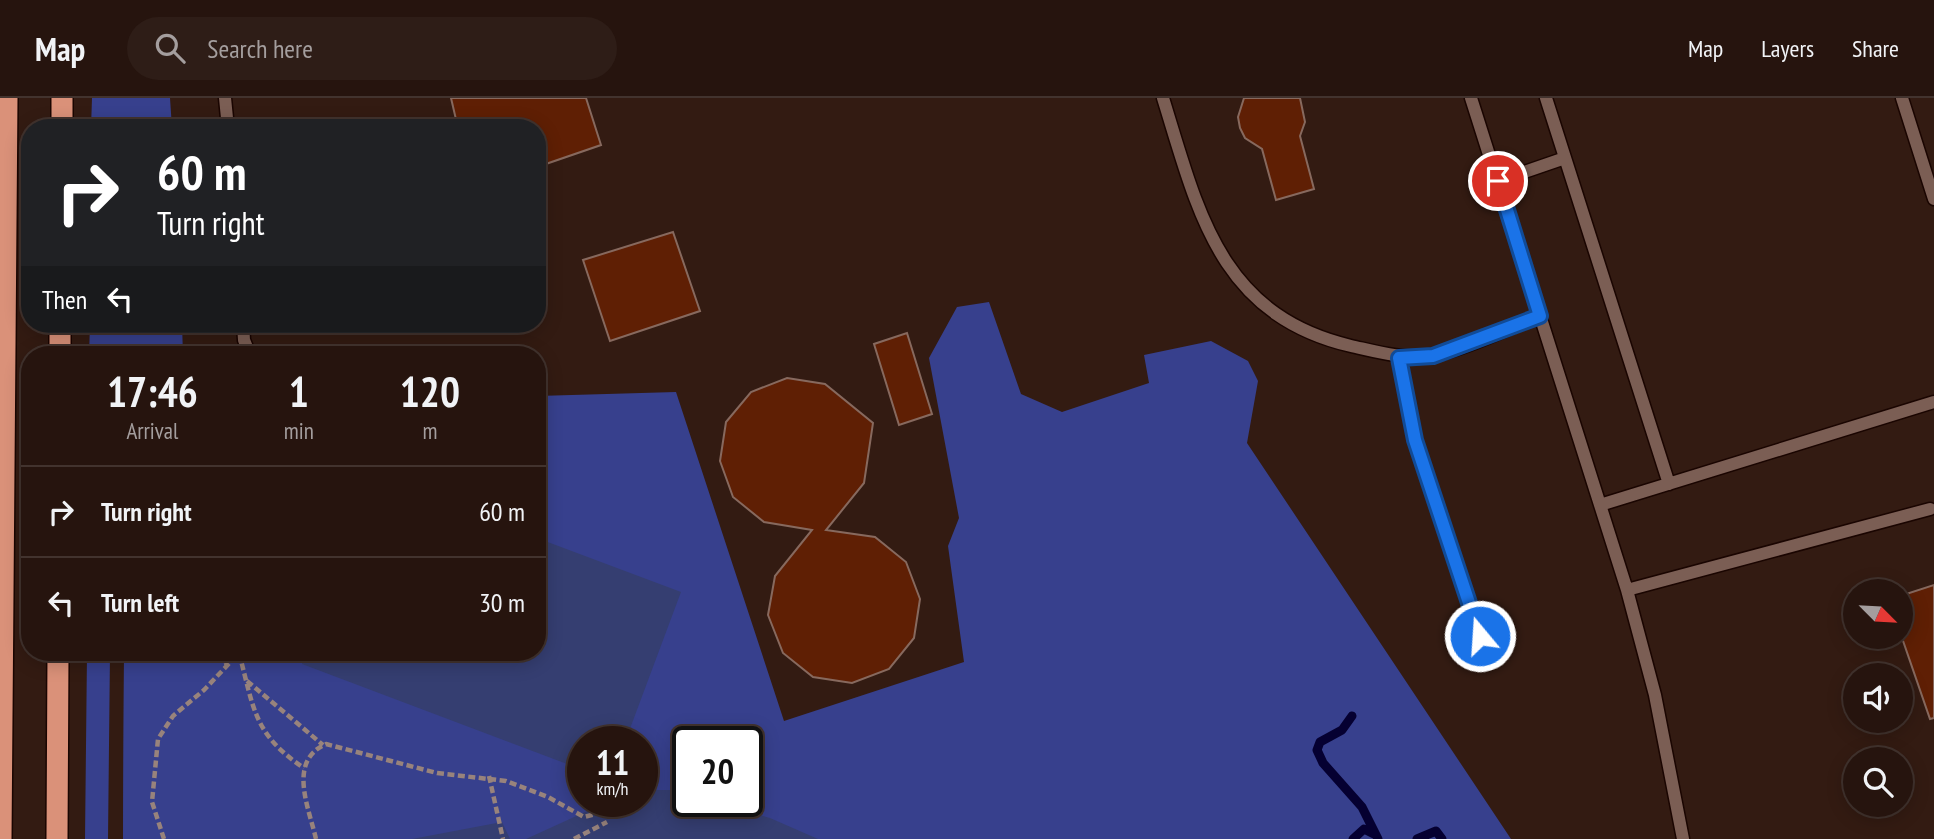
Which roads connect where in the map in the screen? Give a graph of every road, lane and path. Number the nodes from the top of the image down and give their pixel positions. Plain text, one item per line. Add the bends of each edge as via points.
1 (7, 98) edge
2 (62, 98) edge
3 (225, 98) edge
4 (1163, 98) edge
5 (1471, 98) edge
6 (1546, 98) edge
7 (1902, 98) edge
8 (62, 119) edge
9 (227, 119) edge
10 (1565, 158) junction
11 (1498, 181) junction
12 (1934, 199) edge
13 (1540, 316) junction
14 (1399, 358) junction
15 (1934, 402) edge
16 (1669, 484) junction
17 (1600, 505) junction
18 (1930, 509) dead end
19 (1627, 590) junction
20 (58, 661) edge
21 (225, 661) edge
22 (232, 661) edge
23 (241, 661) edge
24 (1489, 661) dead end
25 (227, 666) junction
26 (247, 681) junction
27 (323, 745) junction
28 (304, 768) junction
29 (489, 776) junction
30 (567, 808) edge
31 (607, 822) dead end
32 (1, 839) edge
33 (57, 839) edge
34 (164, 839) edge
35 (316, 839) edge
36 (503, 839) edge
37 (573, 839) edge
38 (1683, 839) edge

1 - 32 highway
2 - 8 highway
3 - 9 lane
4 - 14 lane via 1197,208 1228,268 1254,297 1282,320 1332,342
5 - 11 lane
6 - 10 lane
7 - 12 lane
10 - 11 lane
10 - 16 lane
11 - 13 lane
13 - 14 lane via 1433,356
13 - 17 lane
14 - 24 lane via 1415,440
15 - 16 lane
16 - 17 lane
17 - 19 lane
18 - 19 lane
19 - 38 lane via 1655,695
20 - 33 highway
21 - 25 path
22 - 25 path
23 - 26 path
25 - 34 path via 173,716 158,739 152,802
26 - 27 path
26 - 28 path via 261,728
27 - 28 path via 311,753
27 - 29 path via 437,773
28 - 35 path
29 - 30 path
29 - 36 path
31 - 37 path

